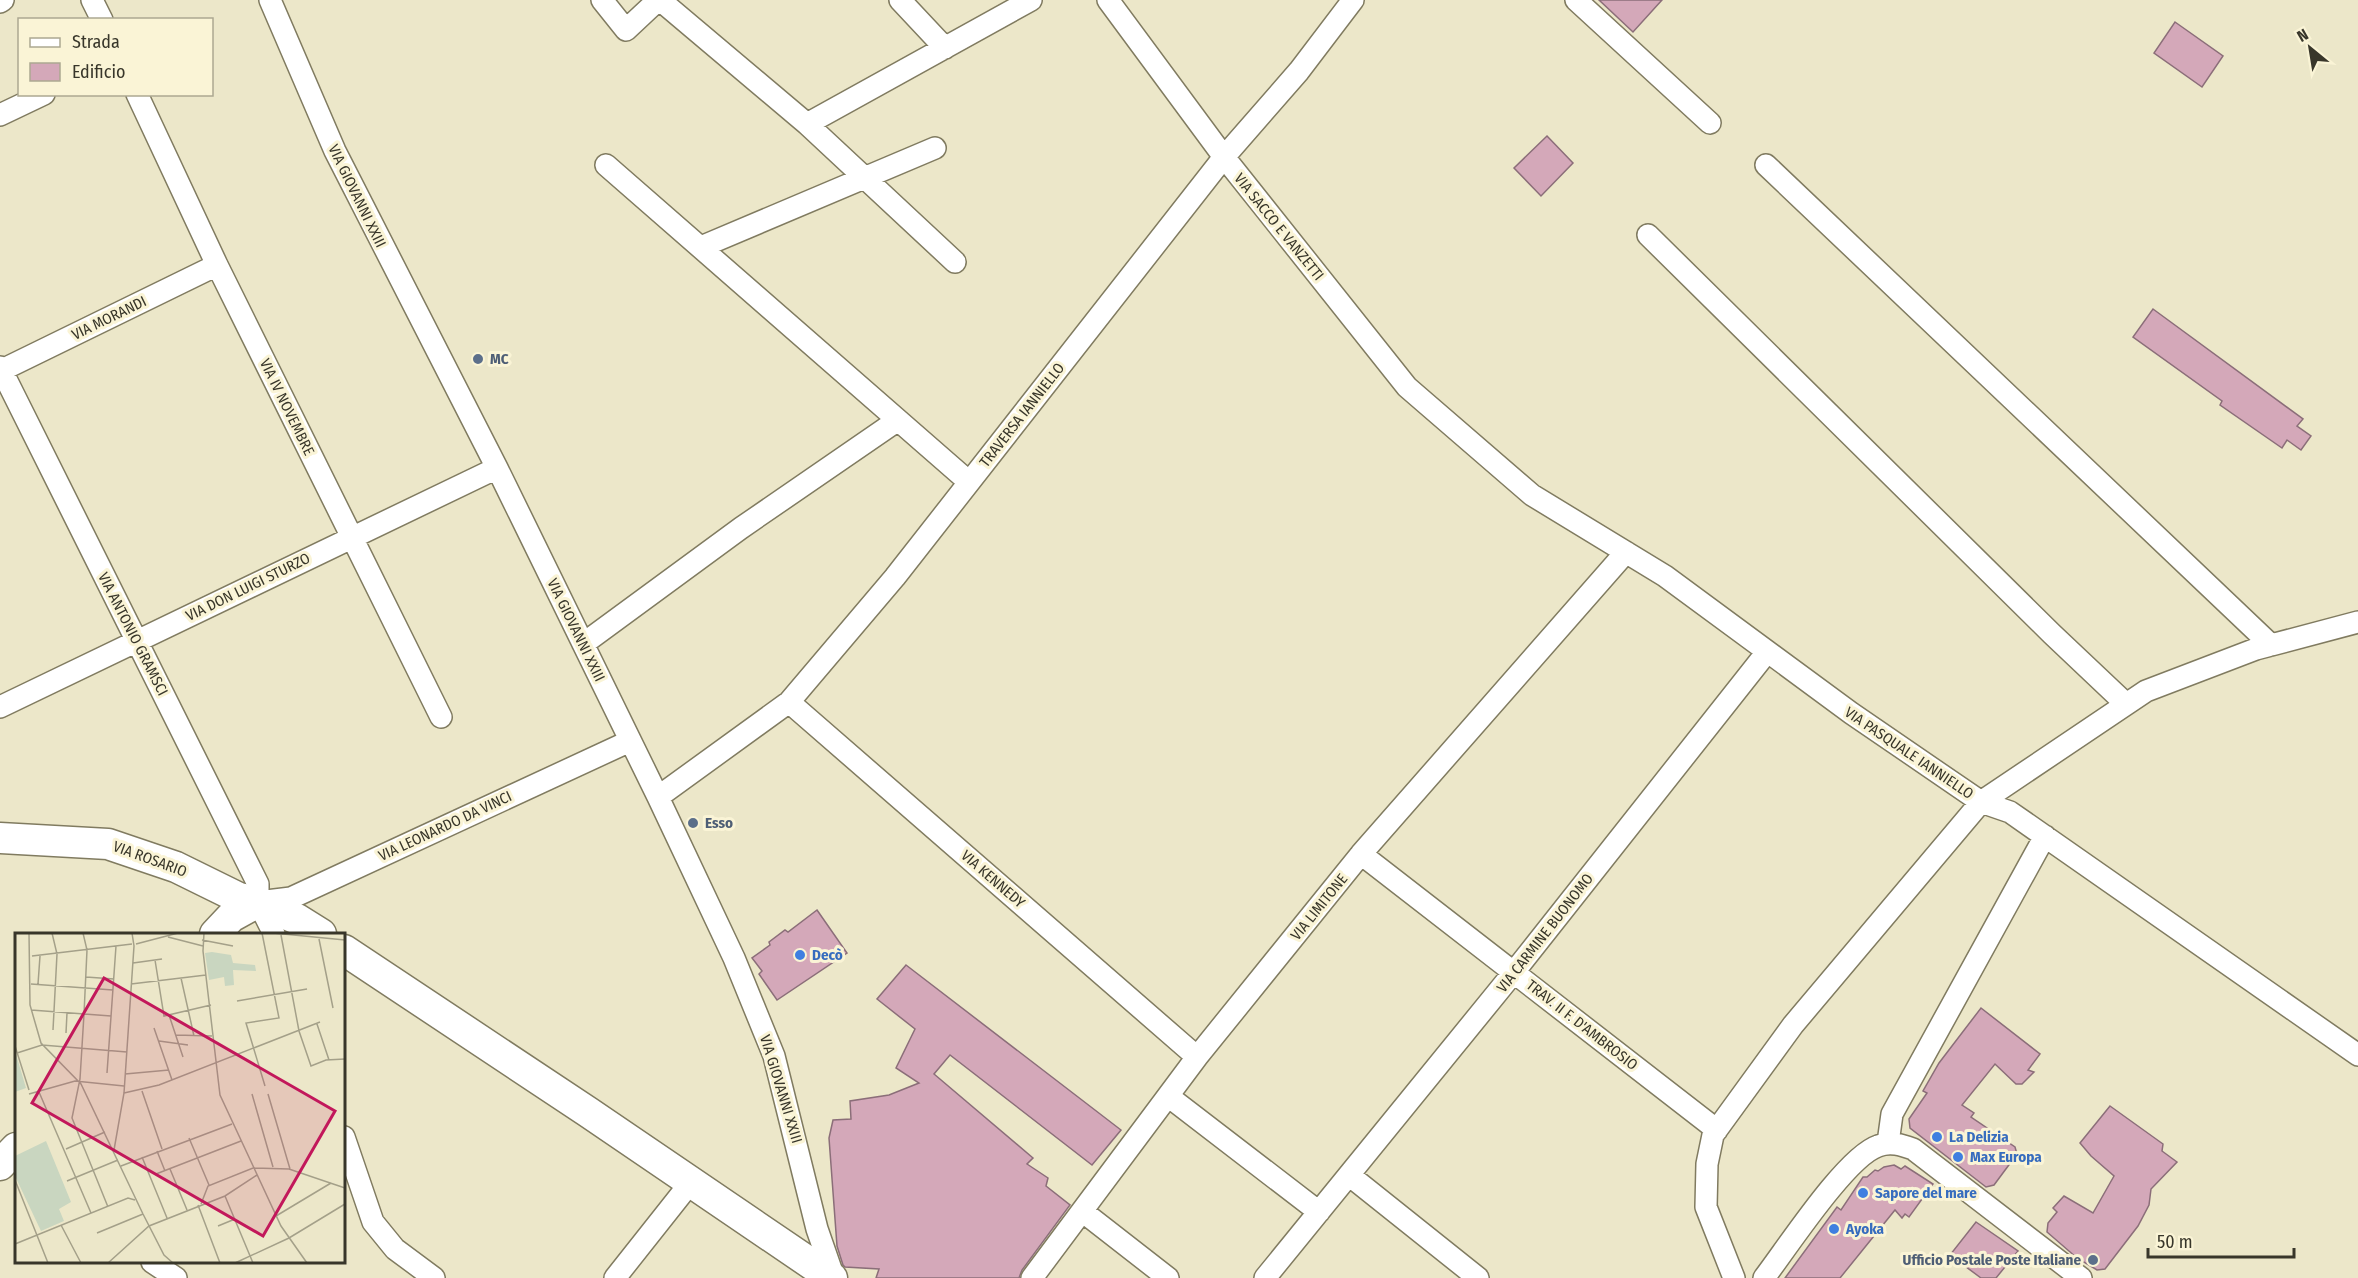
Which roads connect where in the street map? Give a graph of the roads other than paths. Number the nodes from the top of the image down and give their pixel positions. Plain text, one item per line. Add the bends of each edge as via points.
1 (92, 0) edge
2 (270, 0) edge
3 (602, 0) edge
4 (659, 0) edge
5 (900, 0) edge
6 (1031, 0) edge
7 (1108, 0) edge
8 (1353, 0) edge
9 (1576, 0) edge
10 (101, 18) edge
11 (945, 48) junction
12 (40, 96) edge
13 (138, 96) edge
14 (0, 115) edge
15 (1710, 123) dead end
16 (807, 124) junction
17 (935, 148) dead end
18 (1224, 158) junction
19 (606, 165) dead end
20 (1766, 165) dead end
21 (864, 177) junction
22 (1648, 235) dead end
23 (701, 247) junction
24 (955, 262) dead end
25 (217, 265) junction
26 (0, 370) edge
27 (898, 420) junction
28 (1468, 439) joint
29 (497, 468) junction
30 (969, 483) junction
31 (352, 537) junction
32 (1626, 552) junction
33 (2358, 622) edge
34 (137, 641) junction
35 (583, 644) junction
36 (2271, 645) junction
37 (1767, 652) junction
38 (789, 702) junction
39 (2126, 704) junction
40 (0, 707) edge
41 (441, 717) dead end
42 (630, 741) junction
43 (658, 796) junction
44 (1981, 802) junction
45 (2045, 836) junction
46 (0, 838) edge
47 (1361, 854) junction
48 (258, 902) junction
49 (216, 933) edge
50 (274, 933) edge
51 (319, 933) edge
52 (345, 951) edge
53 (1514, 972) junction
54 (2358, 1055) edge
55 (1197, 1057) junction
56 (1168, 1096) junction
57 (1717, 1130) junction
58 (345, 1140) edge
59 (1888, 1143) junction
60 (1349, 1175) junction
61 (691, 1182) junction
62 (1082, 1211) junction
63 (1319, 1212) junction
64 (154, 1263) edge
65 (2070, 1275) edge
66 (176, 1278) edge
67 (434, 1278) edge
68 (615, 1278) edge
69 (833, 1278) edge
70 (1032, 1278) edge
71 (1168, 1278) edge
72 (1265, 1278) edge
73 (1478, 1278) edge
74 (1734, 1278) edge
75 (1764, 1278) edge

1 - 10 street
2 - 29 street, VIA GIOVANNI XXIII via 335,151
3 - 4 street via 626,30
4 - 16 street
5 - 11 street
6 - 11 street
7 - 18 street, VIA SACCO E VANZETTI
8 - 18 street, TRAVERSA IANNIELLO via 1299,71
9 - 15 street
11 - 16 street
12 - 14 street
13 - 25 street, VIA IV NOVEMBRE
16 - 21 street
17 - 21 street
18 - 28 street, VIA SACCO E VANZETTI via 1407,387
18 - 30 street, TRAVERSA IANNIELLO
19 - 23 street
20 - 36 street
21 - 23 street
21 - 24 street
22 - 39 street
23 - 27 street
25 - 26 street, VIA MORANDI
25 - 31 street, VIA IV NOVEMBRE
26 - 34 street, VIA ANTONIO GRAMSCI
27 - 30 street
27 - 35 street
28 - 32 street, VIA PASQUALE IANNIELLO via 1532,495
29 - 31 street, VIA DON LUIGI STURZO
29 - 35 street, VIA GIOVANNI XXIII
30 - 38 street, TRAVERSA IANNIELLO
31 - 34 street, VIA DON LUIGI STURZO
31 - 41 street, VIA IV NOVEMBRE
32 - 37 street, VIA PASQUALE IANNIELLO
32 - 47 street, VIA LIMITONE
33 - 36 street
34 - 40 street, VIA DON LUIGI STURZO
34 - 48 street, VIA ANTONIO GRAMSCI via 258,884
35 - 42 street, VIA GIOVANNI XXIII
36 - 39 street via 2146,691
37 - 44 street, VIA PASQUALE IANNIELLO
37 - 53 street, VIA CARMINE BUONOMO
38 - 43 street, TRAVERSA IANNIELLO
38 - 55 street, VIA KENNEDY
39 - 44 street
42 - 43 street, VIA GIOVANNI XXIII
42 - 48 street, VIA LEONARDO DA VINCI via 291,898
43 - 69 street, VIA GIOVANNI XXIII via 734,958 774,1056
44 - 45 street, VIA PASQUALE IANNIELLO via 2010,812
44 - 57 street via 1792,1025
45 - 54 street, VIA PASQUALE IANNIELLO
45 - 59 street via 1892,1114
46 - 48 street, VIA ROSARIO via 108,844 176,867 239,898
47 - 53 street, TRAV. II F. D'AMBROSIO
47 - 55 street, VIA LIMITONE
48 - 49 street via 231,917
48 - 50 street, VIA ANTONIO GRAMSCI
48 - 51 street, VIA ROSARIO
52 - 61 street
53 - 57 street, TRAV. II F. D'AMBROSIO
53 - 60 street, VIA CARMINE BUONOMO
55 - 56 street, VIA LIMITONE
56 - 62 street, VIA LIMITONE
56 - 63 street
57 - 74 street via 1707,1164 1706,1207
58 - 67 street via 373,1222 395,1249
59 - 65 street via 1913,1149
59 - 75 street via 1853,1162
60 - 63 street, VIA CARMINE BUONOMO
60 - 73 street
61 - 68 street
61 - 69 street
62 - 70 street, VIA LIMITONE
62 - 71 street
63 - 72 street, VIA CARMINE BUONOMO
64 - 66 street

